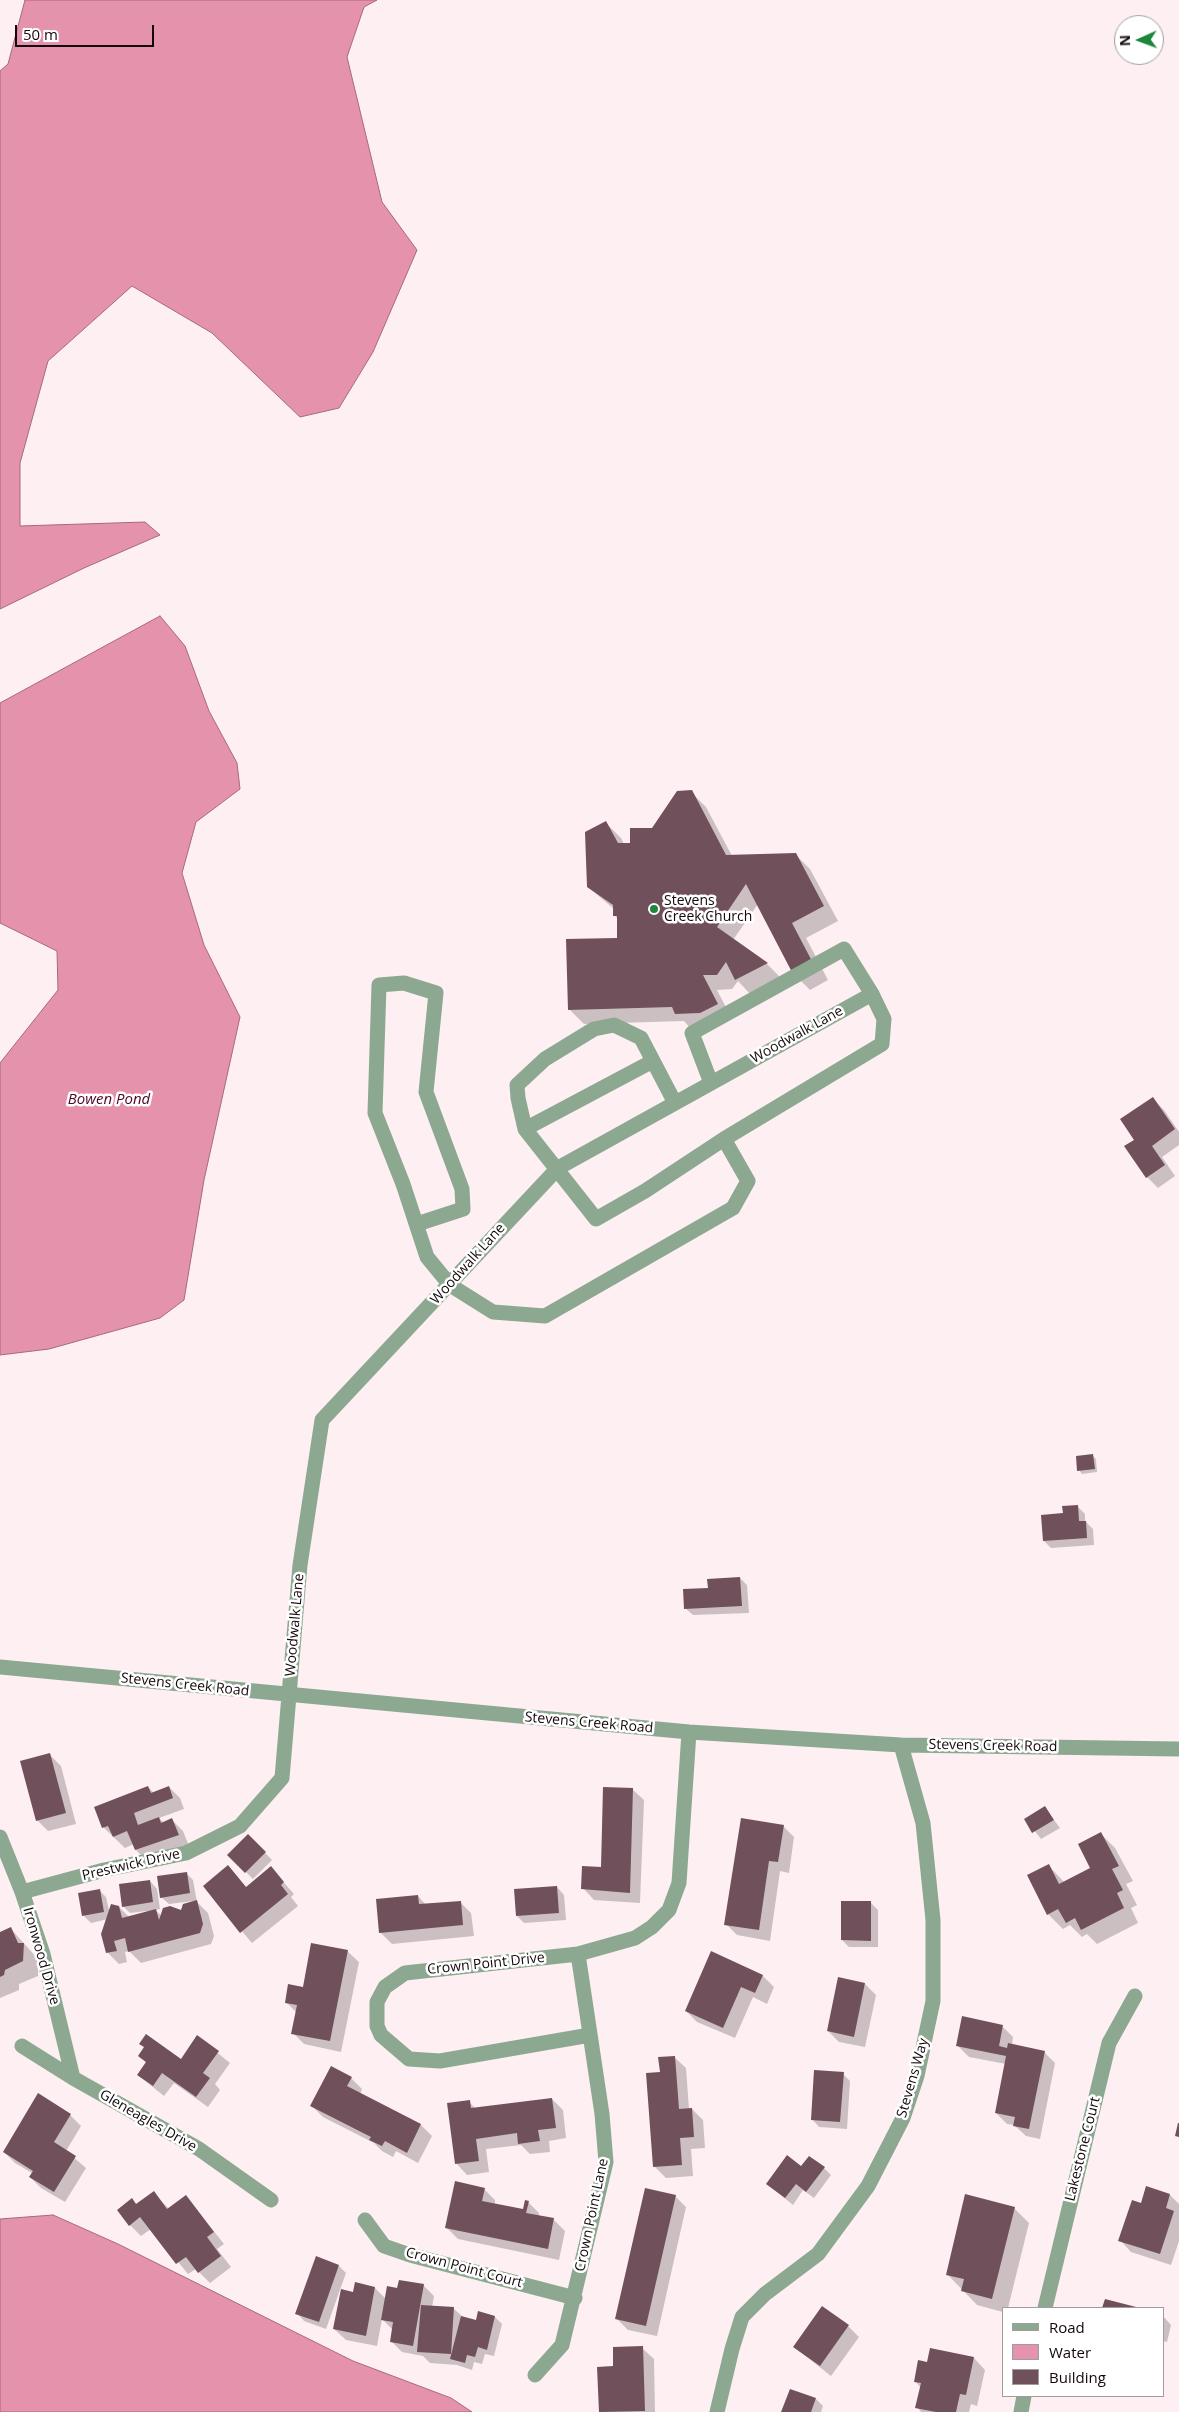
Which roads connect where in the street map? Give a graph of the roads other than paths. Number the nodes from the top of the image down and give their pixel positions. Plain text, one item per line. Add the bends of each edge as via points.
1 (872, 994) junction
2 (653, 1061) junction
3 (711, 1083) junction
4 (676, 1103) junction
5 (525, 1129) junction
6 (724, 1139) junction
7 (558, 1168) junction
8 (417, 1224) junction
9 (450, 1285) junction
10 (0, 1667) edge
11 (288, 1696) junction
12 (688, 1732) junction
13 (901, 1745) junction
14 (1179, 1750) edge
15 (0, 1837) edge
16 (22, 1892) junction
17 (578, 1954) junction
18 (1135, 1996) dead end
19 (590, 2035) junction
20 (22, 2046) dead end
21 (73, 2078) junction
22 (271, 2200) dead end
23 (366, 2220) dead end
24 (575, 2298) junction
25 (1045, 2307) edge
26 (535, 2375) dead end
27 (1024, 2397) edge
28 (717, 2412) edge
29 (1021, 2412) edge

1 - 3 street, Woodwalk Lane
1 - 3 street via 844,949 692,1033
1 - 6 street via 884,1019 882,1044
2 - 4 street
2 - 5 street
2 - 5 street via 641,1038 614,1025 594,1029 545,1059 517,1085
3 - 4 street, Woodwalk Lane
4 - 7 street, Woodwalk Lane
5 - 7 street
6 - 7 street via 596,1219
6 - 9 street via 748,1181 733,1208 545,1316 493,1312
7 - 9 street, Woodwalk Lane
8 - 8 street via 463,1209 462,1189 426,1092 436,993 404,983 379,985 375,1113
8 - 9 street via 427,1257
9 - 11 street, Woodwalk Lane via 322,1420 300,1566
10 - 11 street, Stevens Creek Road
11 - 12 street, Stevens Creek Road
11 - 16 street, Prestwick Drive via 282,1778 240,1826 186,1853
12 - 13 street, Stevens Creek Road
12 - 17 street, Crown Point Drive via 679,1883 669,1910 635,1938
13 - 14 street, Stevens Creek Road
13 - 28 street, Stevens Way via 923,1823 933,1920 933,2001 917,2076 903,2118 868,2186 818,2254 765,2294 742,2318
15 - 16 street, Ironwood Drive
16 - 21 street, Ironwood Drive via 43,1954
17 - 19 street, Crown Point Lane
17 - 19 street, Crown Point Drive via 405,1973 385,1988 377,2002 377,2026 381,2035 409,2059 440,2061
18 - 25 street, Lakestone Court via 1109,2043
19 - 24 street, Crown Point Lane via 606,2162
20 - 21 street, Gleneagles Drive
21 - 22 street, Gleneagles Drive via 199,2149
23 - 24 street, Crown Point Court via 384,2246
24 - 26 street, Crown Point Lane via 562,2345
27 - 29 street

